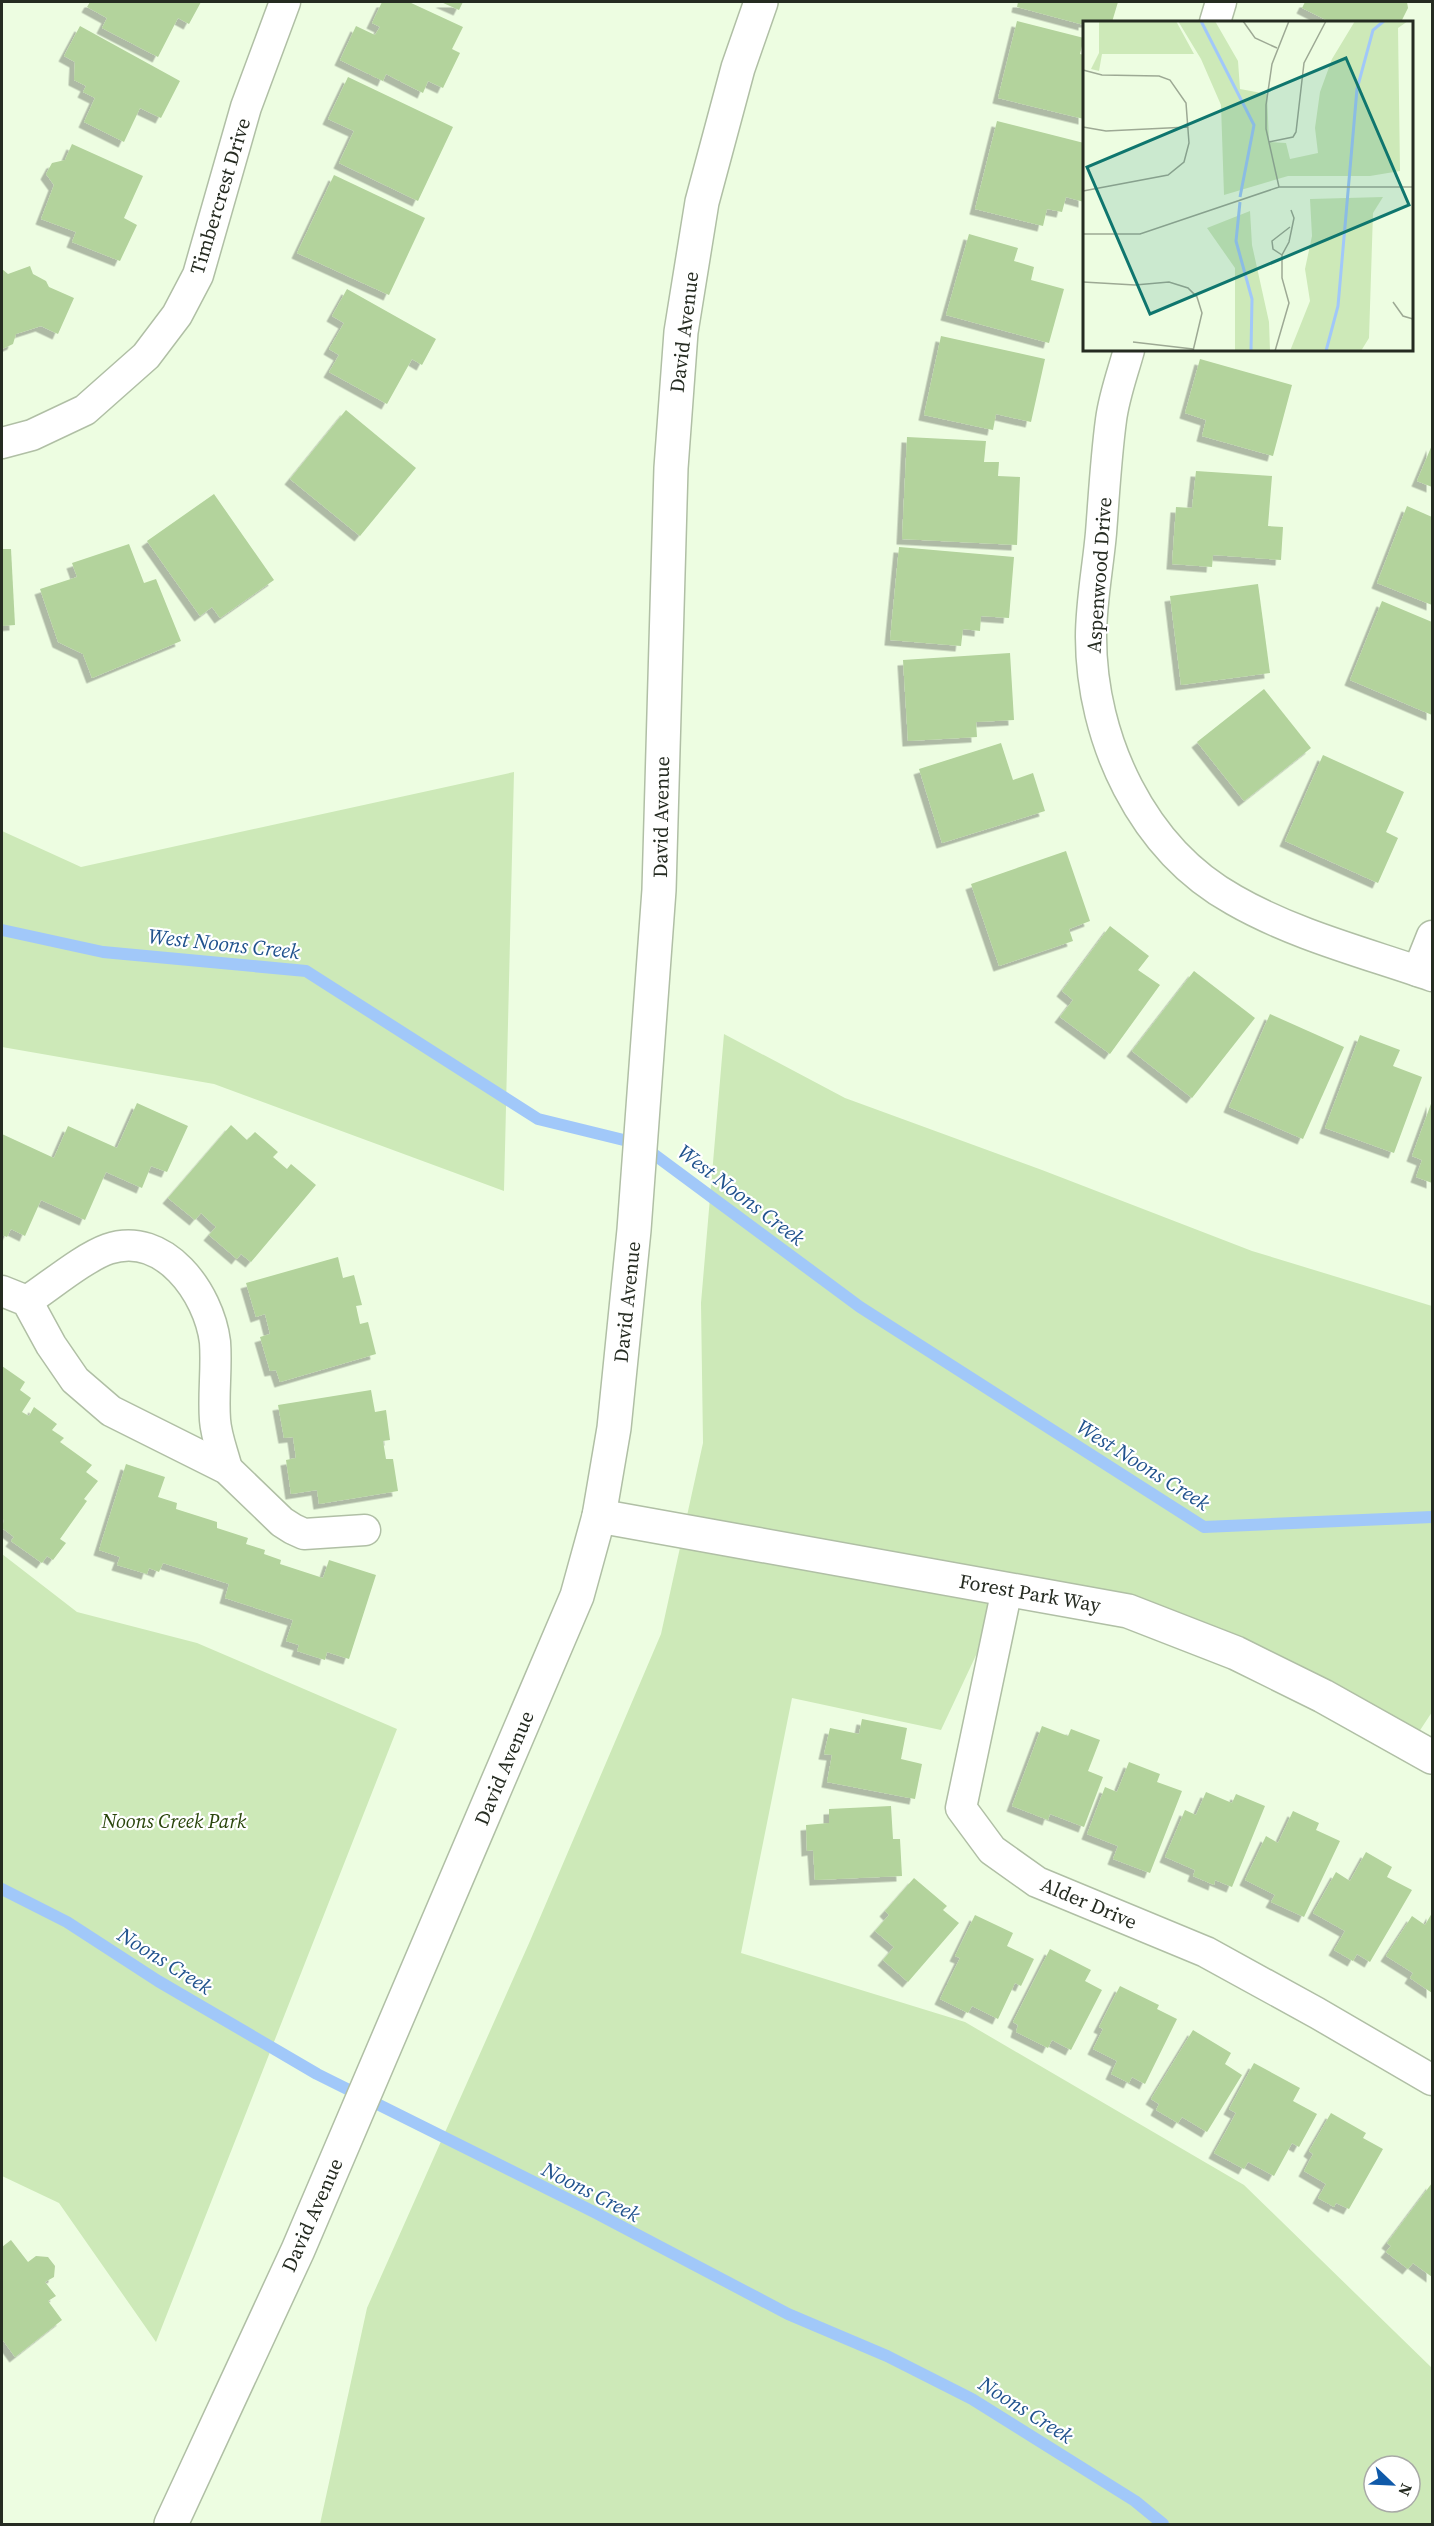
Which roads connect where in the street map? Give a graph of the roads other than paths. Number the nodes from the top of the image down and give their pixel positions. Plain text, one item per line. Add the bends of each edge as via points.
1 (285, 2) edge
2 (761, 2) edge
3 (1221, 2) edge
4 (1215, 21) edge
5 (1129, 351) edge
6 (2, 443) edge
7 (1432, 936) edge
8 (1426, 974) edge
9 (14, 1296) edge
10 (227, 1468) junction
11 (599, 1516) junction
12 (365, 1530) dead end
13 (1006, 1589) junction
14 (1432, 1757) edge
15 (1432, 2080) edge
16 (171, 2524) edge

1 - 6 street, Timbercrest Drive via 246,107 198,275 177,315 146,356 85,410 32,435
2 - 11 main road, David Avenue via 738,68 702,202 681,332 671,468 659,890 634,1230 614,1428
3 - 4 street
5 - 8 street, Aspenwood Drive via 1111,418 1091,637 1102,717 1129,789 1171,850 1233,900 1282,924
7 - 8 street
9 - 10 street via 75,1380 111,1410
9 - 10 street via 109,1249 133,1247 156,1252 177,1266 194,1287 215,1341 215,1421
10 - 12 street via 282,1522 304,1534
11 - 13 main road, Forest Park Way
11 - 16 main road, David Avenue via 577,1596 466,1858 298,2250
13 - 14 main road, Forest Park Way via 1128,1611 1236,1653
13 - 15 street, Alder Drive via 961,1808 992,1850 1037,1882 1206,1952

